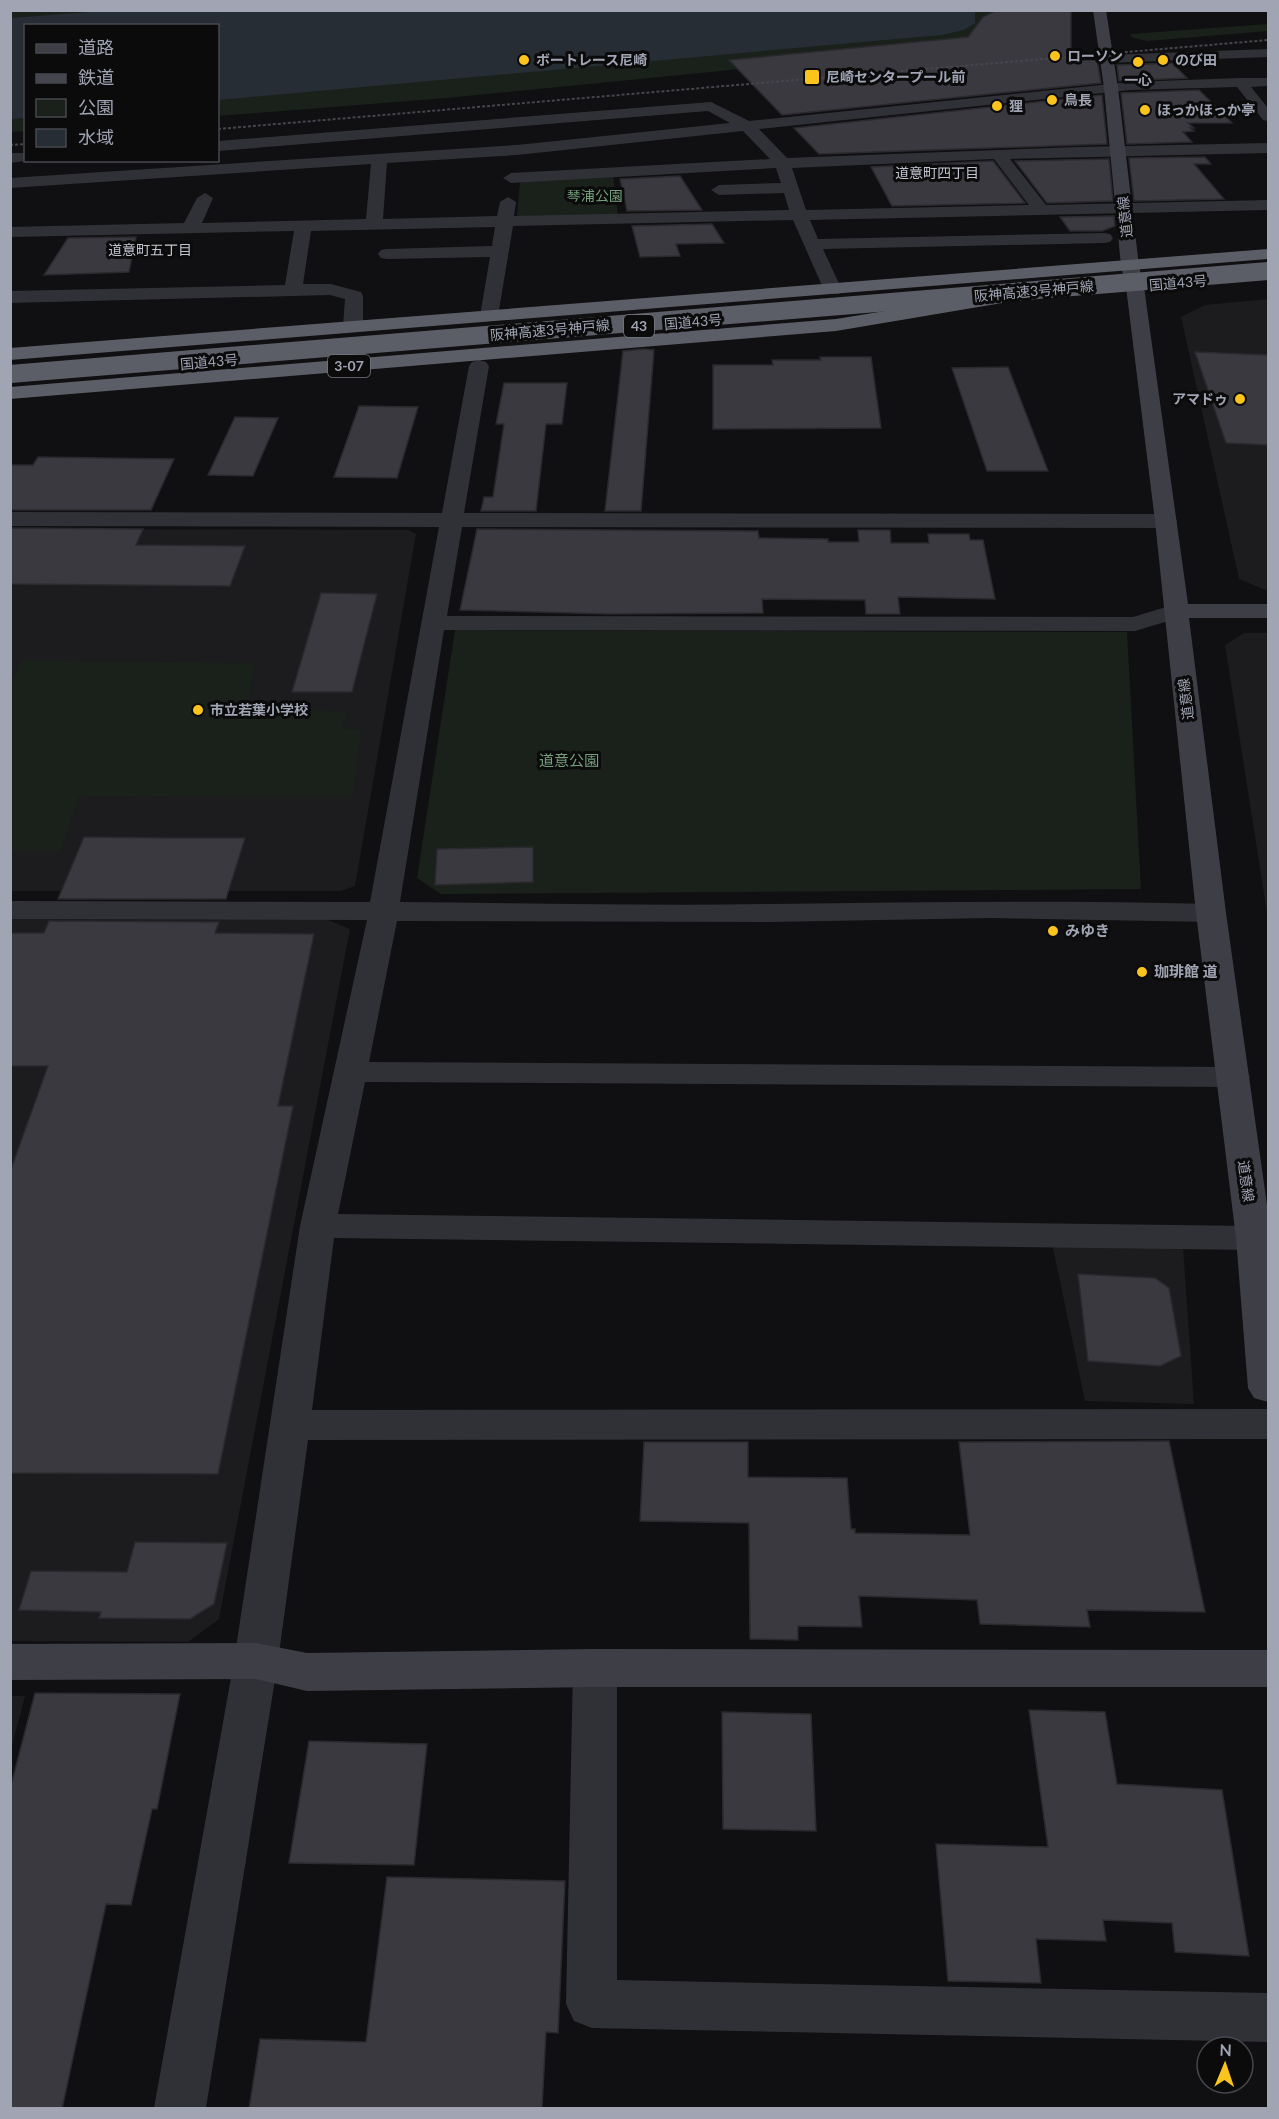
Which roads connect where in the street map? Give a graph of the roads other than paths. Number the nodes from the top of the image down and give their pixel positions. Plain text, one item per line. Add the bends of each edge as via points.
1 (1099, 10) edge
2 (1269, 45) edge
3 (1235, 53) junction
4 (1269, 53) edge
5 (1106, 59) junction
6 (1240, 82) junction
7 (1269, 82) edge
8 (1111, 88) junction
9 (1269, 117) edge
10 (520, 123) junction
11 (748, 127) junction
12 (219, 146) edge
13 (541, 148) junction
14 (1269, 148) edge
15 (517, 150) junction
16 (1117, 151) junction
17 (999, 155) junction
18 (379, 160) junction
19 (31, 162) edge
20 (782, 162) junction
21 (511, 178) junction
22 (16, 183) edge
23 (790, 189) junction
24 (719, 190) dead end
25 (10, 197) edge
26 (205, 198) dead end
27 (1269, 205) edge
28 (1124, 206) junction
29 (1041, 209) junction
30 (799, 215) junction
31 (505, 222) junction
32 (374, 225) junction
33 (303, 226) junction
34 (190, 229) junction
35 (10, 232) edge
36 (1104, 238) dead end
37 (812, 244) junction
38 (499, 252) junction
39 (387, 254) dead end
40 (1269, 256) edge
41 (1130, 266) junction
42 (1269, 274) edge
43 (1135, 287) junction
44 (293, 290) junction
45 (833, 290) junction
46 (10, 297) edge
47 (1006, 297) junction
48 (489, 316) junction
49 (186, 321) dead end
50 (836, 325) junction
51 (243, 326) junction
52 (353, 326) junction
53 (332, 328) junction
54 (10, 340) edge
55 (10, 355) edge
56 (479, 366) junction
57 (10, 374) edge
58 (10, 379) edge
59 (10, 393) edge
60 (10, 399) edge
61 (10, 519) edge
62 (452, 519) junction
63 (1166, 521) junction
64 (1176, 611) junction
65 (1269, 611) edge
66 (433, 623) junction
67 (10, 910) edge
68 (384, 910) junction
69 (1211, 913) junction
70 (350, 1072) junction
71 (1233, 1077) junction
72 (318, 1226) junction
73 (1254, 1238) junction
74 (1269, 1388) edge
75 (1269, 1424) edge
76 (289, 1425) junction
77 (256, 1660) junction
78 (10, 1662) edge
79 (595, 1668) junction
80 (1269, 1669) edge
81 (1269, 2018) edge
82 (180, 2109) edge

1 - 5 street, 道意線
2 - 3 street via 1231,48
3 - 4 street
3 - 5 street
5 - 8 street, 道意線
6 - 7 street
6 - 8 street
6 - 9 street
8 - 11 street
8 - 16 street, 道意線
10 - 11 street via 711,106
10 - 12 street
10 - 13 street
11 - 13 street
11 - 20 street
13 - 15 street
14 - 16 street
15 - 18 street
15 - 21 street
16 - 17 street
16 - 28 street, 道意線
17 - 20 street
17 - 29 street
18 - 22 street
18 - 32 street
19 - 22 street
20 - 21 street
20 - 23 street
21 - 31 street
22 - 25 street
23 - 24 street
23 - 30 street
26 - 34 street
27 - 28 street
28 - 29 street
28 - 41 street, 道意線
29 - 30 street
30 - 31 street
30 - 37 street
31 - 32 street
31 - 38 street
32 - 33 street
33 - 34 street
33 - 44 street
34 - 35 street
36 - 37 street
37 - 45 street
38 - 39 street
38 - 48 street
40 - 41 highway, 国道43号 / 43
40 - 55 highway, 阪神高速3号神戸線
41 - 43 street, 道意線
41 - 45 highway, 国道43号 / 43
42 - 43 highway, 国道43号 / 43
42 - 57 highway, 阪神高速3号神戸線, bridge
43 - 47 highway, 国道43号 / 43
43 - 63 street, 道意線
44 - 46 street
44 - 52 street via 331,289 354,296
45 - 48 highway, 国道43号 / 43
47 - 50 highway
47 - 58 highway, 国道43号 / 43
48 - 52 highway, 国道43号 / 43
49 - 51 highway
50 - 56 highway via 782,338 719,346
50 - 59 highway, 3-07
51 - 53 highway
51 - 54 highway via 143,329
52 - 53 highway, 国道43号 / 43
53 - 55 highway, 国道43号 / 43
56 - 60 highway via 120,396
56 - 62 street
61 - 62 street
62 - 63 street
62 - 66 street
63 - 64 street, 道意線
64 - 65 street
64 - 66 street via 1135,624
64 - 69 street, 道意線
66 - 68 street
67 - 68 street
68 - 69 street via 771,913 1083,908
68 - 70 street
69 - 71 street, 道意線
70 - 71 street
70 - 72 street
71 - 73 street, 道意線
72 - 73 street
72 - 76 street
73 - 74 street, 道意線
75 - 76 street
76 - 77 street
77 - 78 street
77 - 79 street via 307,1672
77 - 82 street
79 - 80 street
79 - 81 street via 592,2004

